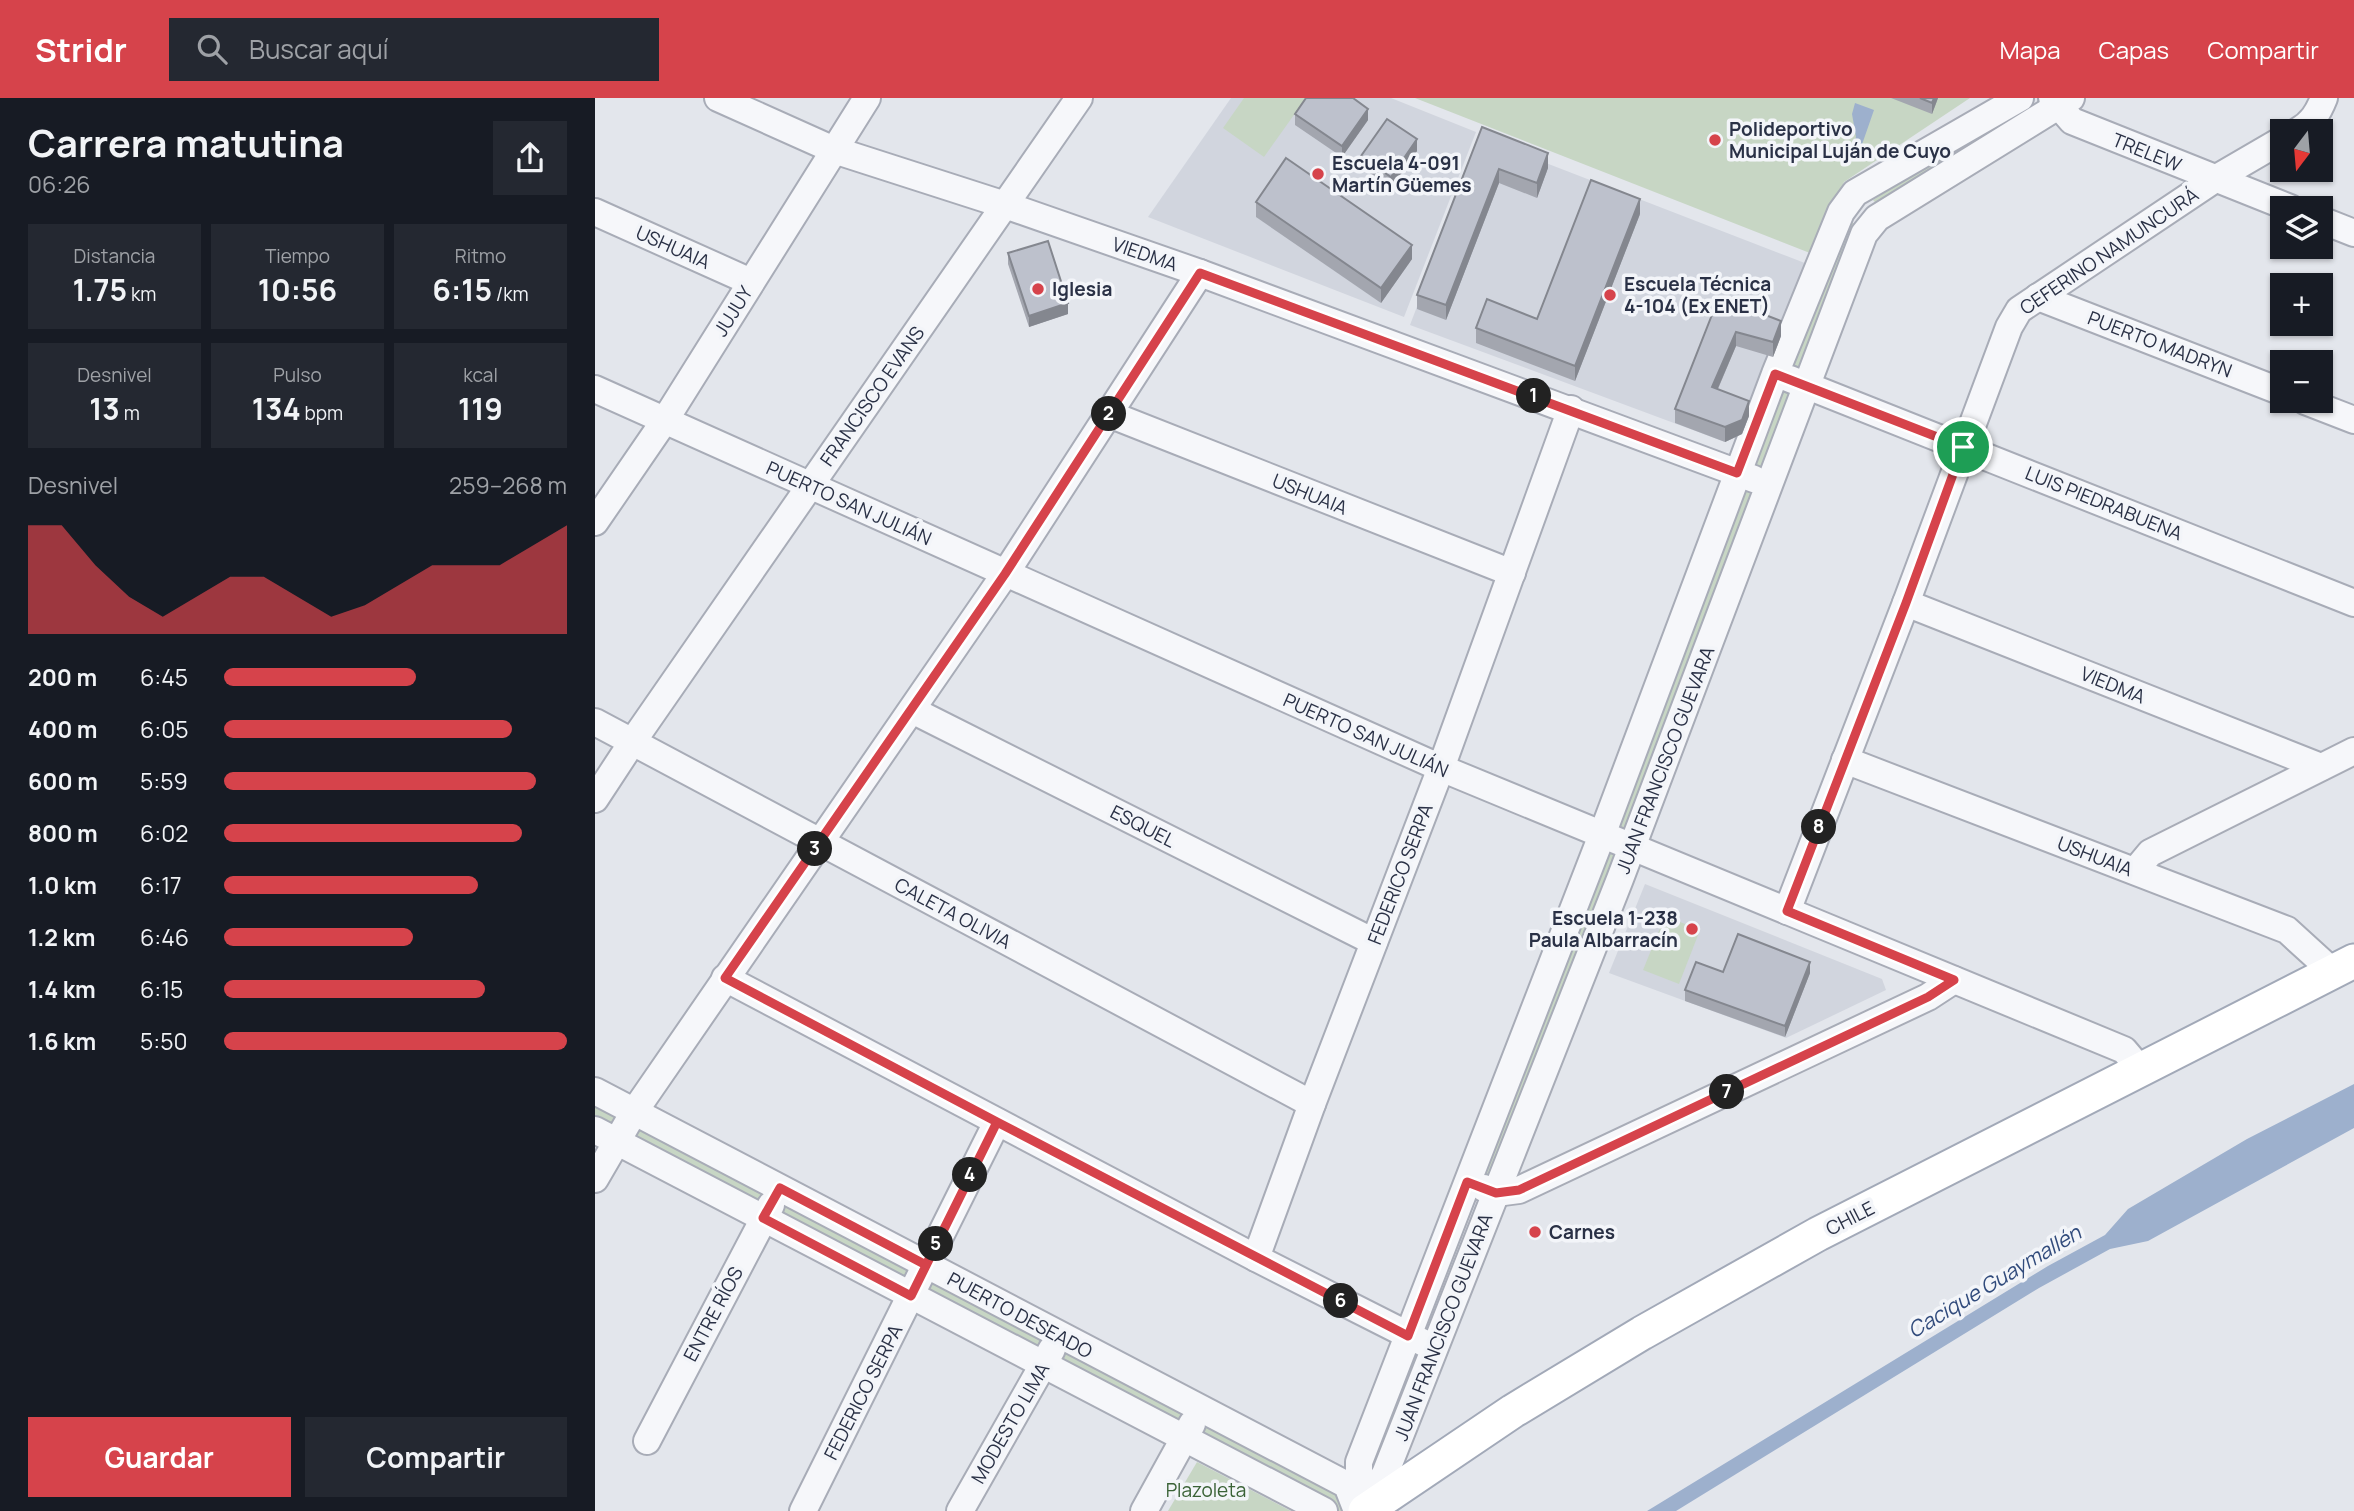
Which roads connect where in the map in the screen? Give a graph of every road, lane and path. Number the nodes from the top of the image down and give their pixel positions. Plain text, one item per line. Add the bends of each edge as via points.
1 (718, 98) edge
2 (867, 98) edge
3 (1079, 98) edge
4 (2020, 98) edge
5 (2324, 98) edge
6 (2061, 101) edge
7 (2313, 119) edge
8 (2270, 147) edge
9 (834, 150) junction
10 (2215, 179) junction
11 (1855, 193) junction
12 (2270, 200) edge
13 (1005, 205) junction
14 (595, 212) edge
15 (1877, 218) junction
16 (2333, 225) edge
17 (2354, 233) edge
18 (1200, 273) junction
19 (751, 282) junction
20 (2038, 296) junction
21 (1775, 374) junction
22 (1806, 384) junction
23 (2270, 387) edge
24 (595, 389) edge
25 (1571, 409) junction
26 (2333, 412) edge
27 (1109, 414) junction
28 (665, 420) junction
29 (2354, 420) edge
30 (1963, 447) junction
31 (1737, 473) junction
32 (1770, 484) junction
33 (810, 486) junction
34 (595, 522) edge
35 (1512, 573) junction
36 (1005, 574) junction
37 (1906, 603) junction
38 (2354, 603) edge
39 (912, 710) junction
40 (595, 722) edge
41 (633, 741) junction
42 (2354, 751) edge
43 (1845, 760) junction
44 (2321, 767) junction
45 (1441, 768) junction
46 (595, 800) edge
47 (1602, 835) junction
48 (819, 842) junction
49 (1632, 847) junction
50 (2135, 871) junction
51 (1787, 911) junction
52 (1374, 942) junction
53 (2343, 966) edge
54 (725, 978) junction
55 (1954, 980) junction
56 (2140, 1069) junction
57 (595, 1091) edge
58 (1312, 1104) junction
59 (634, 1112) junction
60 (997, 1122) junction
61 (606, 1136) edge
62 (595, 1179) edge
63 (1467, 1182) junction
64 (780, 1188) junction
65 (1496, 1193) junction
66 (763, 1218) junction
67 (1256, 1258) junction
68 (926, 1265) junction
69 (911, 1296) junction
70 (1060, 1336) junction
71 (1408, 1336) junction
72 (1434, 1349) junction
73 (1043, 1365) junction
74 (1200, 1410) junction
75 (1184, 1439) junction
76 (647, 1441) dead end
77 (803, 1511) edge
78 (960, 1511) edge
79 (1144, 1511) edge
80 (1324, 1511) edge
81 (1361, 1511) edge

1 - 9 street, VIEDMA
2 - 9 street, JUJUY
3 - 13 street, FRANCISCO EVANS
4 - 11 street, JUAN FRANCISCO GUEVARA
5 - 7 street
6 - 10 street, TRELEW via 2072,121
6 - 15 street, JUAN FRANCISCO GUEVARA
8 - 10 street, CEFERINO NAMUNCURÁ
9 - 13 street, VIEDMA
9 - 19 street, JUJUY
10 - 12 street, TRELEW
10 - 20 street, CEFERINO NAMUNCURÁ
11 - 15 street
11 - 21 street, JUAN FRANCISCO GUEVARA via 1841,212
13 - 18 street, VIEDMA
13 - 33 street, FRANCISCO EVANS
14 - 19 street, USHUAIA
15 - 22 street, JUAN FRANCISCO GUEVARA via 1864,234
16 - 17 street
18 - 25 street, VIEDMA
18 - 27 street
19 - 28 street, JUJUY
20 - 23 street, PUERTO MADRYN
20 - 30 street, CEFERINO NAMUNCURÁ via 2018,310 2009,327
21 - 22 street, LUIS PIEDRABUENA
21 - 31 street, JUAN FRANCISCO GUEVARA
22 - 30 street, LUIS PIEDRABUENA
22 - 32 street, JUAN FRANCISCO GUEVARA
24 - 28 street, PUERTO SAN JULIÁN
25 - 31 street, VIEDMA
25 - 35 street, FEDERICO SERPA
26 - 29 street
27 - 35 street, USHUAIA
27 - 36 street
28 - 33 street, PUERTO SAN JULIÁN
28 - 34 street, JUJUY
30 - 37 street, CEFERINO NAMUNCURÁ
30 - 38 street, LUIS PIEDRABUENA
31 - 32 street, VIEDMA
31 - 47 street, JUAN FRANCISCO GUEVARA
32 - 49 street, JUAN FRANCISCO GUEVARA
33 - 36 street, PUERTO SAN JULIÁN
33 - 41 street, FRANCISCO EVANS
35 - 45 street, FEDERICO SERPA
36 - 39 street
36 - 45 street, PUERTO SAN JULIÁN
37 - 43 street, CEFERINO NAMUNCURÁ
37 - 44 street, VIEDMA
39 - 48 street
39 - 52 street, ESQUEL
40 - 41 street, CALETA OLIVIA
41 - 46 street, FRANCISCO EVANS
41 - 48 street, CALETA OLIVIA
42 - 44 street
43 - 50 street, USHUAIA
43 - 51 street, CEFERINO NAMUNCURÁ
44 - 50 street via 2150,853
45 - 47 street, PUERTO SAN JULIÁN
45 - 52 street, FEDERICO SERPA
47 - 49 street, PUERTO SAN JULIÁN
47 - 63 street, JUAN FRANCISCO GUEVARA
48 - 54 street
48 - 58 street, CALETA OLIVIA
49 - 51 street, PUERTO SAN JULIÁN
49 - 65 street, JUAN FRANCISCO GUEVARA
50 - 53 street, USHUAIA via 2287,930
51 - 55 street, PUERTO SAN JULIÁN
52 - 58 street, FEDERICO SERPA
53 - 56 main road, CHILE
54 - 59 street
54 - 60 street
55 - 56 street, PUERTO SAN JULIÁN via 2124,1050
55 - 65 street via 1916,1003 1519,1190
56 - 81 main road, CHILE via 1818,1234 1641,1333
57 - 59 street, PUERTO DESEADO
58 - 67 street, FEDERICO SERPA
59 - 61 street
59 - 64 street, PUERTO DESEADO
60 - 67 street
60 - 68 street, FEDERICO SERPA
61 - 62 street
61 - 66 street, PUERTO DESEADO
63 - 65 street
63 - 71 street, JUAN FRANCISCO GUEVARA
64 - 66 street, ENTRE RÍOS
64 - 68 street, PUERTO DESEADO
65 - 72 street, JUAN FRANCISCO GUEVARA
66 - 69 street, PUERTO DESEADO
66 - 76 street, ENTRE RÍOS
67 - 71 street
68 - 69 street, FEDERICO SERPA
68 - 70 street, PUERTO DESEADO
69 - 73 street, PUERTO DESEADO
69 - 77 street, FEDERICO SERPA
70 - 73 street, MODESTO LIMA
70 - 74 street, PUERTO DESEADO
71 - 72 street
71 - 81 street, JUAN FRANCISCO GUEVARA via 1359,1462
72 - 81 street, JUAN FRANCISCO GUEVARA via 1385,1474
73 - 75 street, PUERTO DESEADO
73 - 78 street, MODESTO LIMA
74 - 75 street
74 - 81 street, PUERTO DESEADO via 1347,1485
75 - 79 street
75 - 80 street, PUERTO DESEADO

